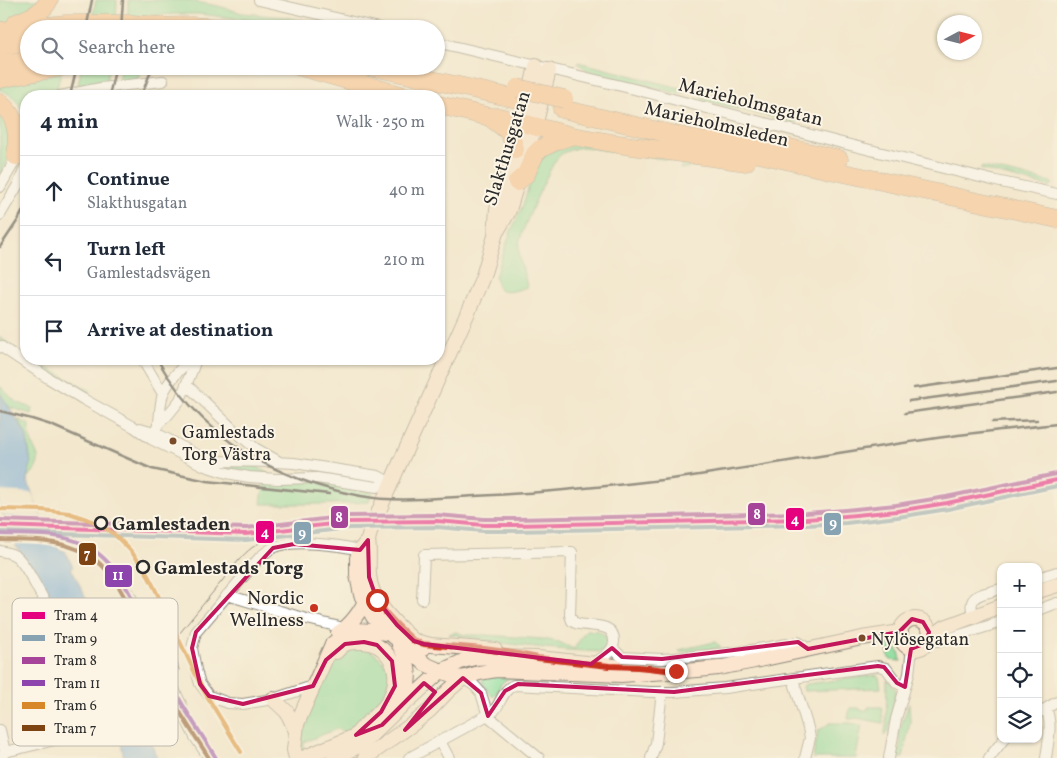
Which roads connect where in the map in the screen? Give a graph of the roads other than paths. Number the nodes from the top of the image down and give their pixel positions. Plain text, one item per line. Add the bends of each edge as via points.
1 (49, 0) edge
2 (259, 0) edge
3 (24, 20) edge
4 (345, 20) edge
5 (20, 21) edge
6 (0, 27) edge
7 (20, 29) edge
8 (0, 31) edge
9 (20, 43) edge
10 (445, 44) edge
11 (0, 46) edge
12 (20, 63) edge
13 (543, 68) junction
14 (2, 69) edge
15 (20, 69) edge
16 (445, 72) edge
17 (330, 75) edge
18 (419, 75) edge
19 (163, 81) dead end
20 (98, 90) edge
21 (383, 90) edge
22 (518, 93) junction
23 (0, 103) edge
24 (563, 104) junction
25 (445, 106) edge
26 (490, 117) junction
27 (529, 125) junction
28 (572, 136) junction
29 (515, 150) junction
30 (20, 155) edge
31 (20, 161) edge
32 (807, 165) junction
33 (20, 172) edge
34 (517, 182) junction
35 (0, 187) edge
36 (1057, 194) edge
37 (1057, 208) edge
38 (0, 215) edge
39 (1057, 219) edge
40 (495, 236) junction
41 (0, 346) edge
42 (20, 359) edge
43 (445, 362) edge
44 (28, 365) edge
45 (146, 365) edge
46 (185, 365) edge
47 (194, 365) edge
48 (444, 365) edge
49 (187, 385) junction
50 (163, 394) junction
51 (155, 431) junction
52 (281, 462) junction
53 (391, 482) junction
54 (364, 545) junction
55 (0, 551) edge
56 (1057, 572) edge
57 (1042, 577) edge
58 (370, 582) junction
59 (1057, 585) edge
60 (997, 590) edge
61 (1042, 590) edge
62 (129, 593) dead end
63 (226, 595) junction
64 (43, 598) edge
65 (131, 598) edge
66 (422, 599) dead end
67 (997, 601) edge
68 (365, 602) junction
69 (1057, 604) edge
70 (997, 608) edge
71 (1042, 609) edge
72 (972, 610) junction
73 (997, 623) edge
74 (350, 630) junction
75 (900, 632) junction
76 (390, 634) junction
77 (928, 635) junction
78 (414, 641) junction
79 (612, 648) junction
80 (912, 648) junction
81 (538, 658) junction
82 (326, 660) junction
83 (697, 663) junction
84 (591, 664) junction
85 (441, 671) junction
86 (676, 671) junction
87 (463, 678) junction
88 (793, 679) junction
89 (313, 686) junction
90 (905, 687) junction
91 (662, 692) junction
92 (178, 698) edge
93 (273, 699) junction
94 (1057, 702) edge
95 (396, 711) junction
96 (1042, 711) edge
97 (488, 716) junction
98 (0, 730) edge
99 (405, 730) junction
100 (296, 731) junction
101 (440, 741) junction
102 (1001, 743) edge
103 (40, 746) edge
104 (362, 749) edge
105 (10, 755) edge
106 (339, 756) edge
107 (209, 758) edge
108 (296, 758) edge
109 (303, 758) edge
110 (409, 758) edge
111 (449, 758) edge
112 (539, 758) edge
113 (650, 758) edge
114 (805, 758) edge
115 (889, 758) edge
116 (989, 758) edge
117 (1046, 758) edge

1 - 3 highway via 36,15
2 - 4 street
5 - 6 highway
7 - 8 highway
9 - 11 highway
10 - 13 street, Marieholmsgatan
12 - 14 highway
13 - 27 main road, Slakthusgatan
13 - 36 street, Marieholmsgatan
14 - 15 highway
16 - 22 highway, Marieholmsleden
17 - 21 highway
18 - 22 highway, Marieholmsleden
19 - 20 street
22 - 24 highway, Marieholmsleden
23 - 30 highway via 13,118
24 - 32 highway, Marieholmsleden
24 - 37 highway, Marieholmsleden
25 - 26 highway
26 - 27 highway
26 - 29 highway via 511,134
27 - 28 highway
27 - 29 main road, Slakthusgatan
27 - 34 main road, Slakthusgatan
28 - 32 highway via 774,166
28 - 34 highway via 540,148 526,174
29 - 40 main road, Slakthusgatan via 497,209
31 - 35 street
32 - 39 highway, Marieholmsleden
33 - 38 street via 19,183
34 - 40 main road, Slakthusgatan via 508,213
40 - 43 main road, Slakthusgatan via 483,276
41 - 42 street
44 - 51 street via 134,427
45 - 50 street
46 - 50 street
47 - 49 street
48 - 53 main road, Slakthusgatan
49 - 51 street via 180,400
49 - 52 street via 255,448
50 - 51 street
51 - 52 street via 210,460
51 - 53 street via 204,466 227,473 249,477 317,478 377,487
52 - 53 street via 378,476
53 - 54 main road, Slakthusgatan
54 - 58 main road, Slakthusgatan via 370,551
54 - 63 street via 281,545 260,557
54 - 68 main road, Slakthusgatan via 357,558 357,575
55 - 64 street via 17,558
56 - 57 street
58 - 68 main road
58 - 78 main road, Slakthusgatan via 386,613
59 - 61 main road
60 - 72 street via 975,596 971,600
62 - 65 street
63 - 74 street
63 - 93 street via 196,632 192,648 200,684 209,696 228,703
66 - 79 street via 424,555 572,552 572,621 607,628 614,637
67 - 72 main road
68 - 74 main road
68 - 76 main road, Slakthusgatan via 373,617
69 - 71 street
70 - 77 main road
72 - 77 main road
73 - 77 street via 941,641
74 - 76 main road
74 - 82 main road via 332,636 326,646
75 - 77 main road via 912,619 919,620
75 - 80 main road via 903,642
75 - 83 main road via 718,668
76 - 85 main road, Slakthusgatan via 425,664
76 - 95 main road, Slakthusgatan via 400,646 409,674 406,696
77 - 80 main road via 922,646
78 - 81 main road
78 - 85 main road, Slakthusgatan
79 - 83 street via 622,657
79 - 84 street via 602,659
80 - 90 street
81 - 84 main road
81 - 85 main road via 475,658
82 - 89 main road
82 - 104 main road via 345,644 364,642 383,649 395,668 392,694 381,712 361,728
83 - 86 main road
84 - 86 main road
85 - 87 main road
85 - 95 main road
85 - 99 main road via 440,684
86 - 87 main road via 621,675 496,670
87 - 97 street via 478,689
87 - 99 main road
88 - 90 street via 878,666 886,668 897,684
88 - 91 street
88 - 114 street via 810,738
89 - 93 street
89 - 100 main road
90 - 115 street
91 - 97 street via 514,685 505,691 497,708
91 - 113 street via 656,743
92 - 107 street via 195,737
93 - 100 main road via 287,712
94 - 96 street
95 - 104 main road
96 - 117 street via 1050,726
97 - 101 street
97 - 112 street
98 - 105 street
99 - 104 main road
100 - 108 main road
101 - 110 street
101 - 111 street
102 - 116 street
103 - 105 street
104 - 106 main road
104 - 109 main road via 327,749

